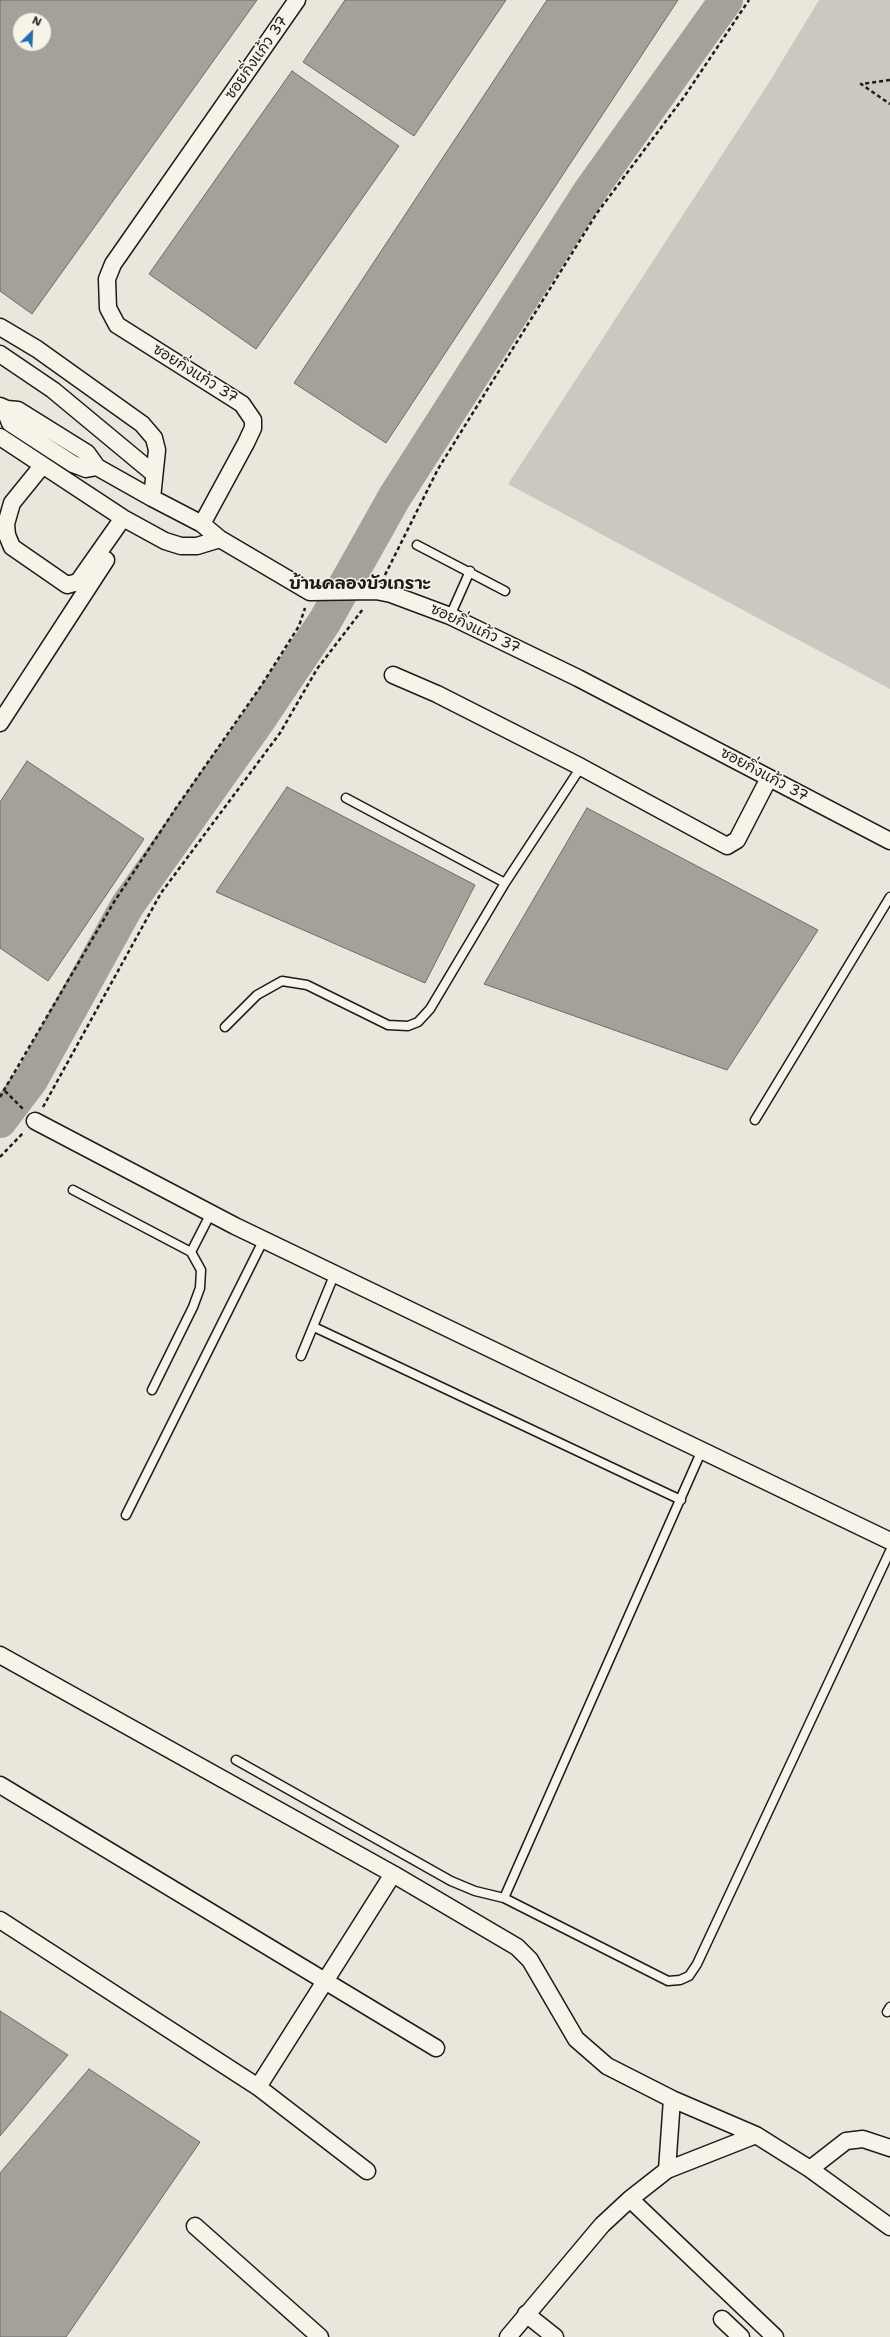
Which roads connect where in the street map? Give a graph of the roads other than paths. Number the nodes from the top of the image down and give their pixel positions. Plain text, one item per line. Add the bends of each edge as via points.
1 (297, 0) edge
2 (0, 327) edge
3 (37, 349) junction
4 (0, 354) edge
5 (22, 368) junction
6 (68, 371) junction
7 (53, 390) junction
8 (2, 407) edge
9 (0, 437) edge
10 (73, 464) junction
11 (42, 466) junction
12 (97, 467) junction
13 (153, 473) junction
14 (61, 479) junction
15 (152, 498) junction
16 (127, 520) junction
17 (202, 524) junction
18 (220, 539) junction
19 (417, 545) dead end
20 (470, 571) junction
21 (505, 591) dead end
22 (450, 616) junction
23 (393, 675) dead end
24 (0, 723) edge
25 (581, 767) junction
26 (770, 778) junction
27 (346, 798) dead end
28 (890, 842) edge
29 (505, 883) junction
30 (890, 897) edge
31 (225, 1027) dead end
32 (755, 1120) dead end
33 (35, 1121) road end
34 (73, 1190) dead end
35 (210, 1213) junction
36 (264, 1239) junction
37 (191, 1252) junction
38 (335, 1273) junction
39 (314, 1326) junction
40 (301, 1356) dead end
41 (152, 1390) dead end
42 (702, 1450) junction
43 (681, 1500) junction
44 (126, 1515) dead end
45 (890, 1541) edge
46 (890, 1551) edge
47 (0, 1655) edge
48 (236, 1760) dead end
49 (0, 1784) edge
50 (393, 1874) junction
51 (504, 1898) junction
52 (0, 1920) edge
53 (326, 1982) junction
54 (436, 2048) dead end
55 (258, 2088) junction
56 (672, 2099) junction
57 (756, 2135) junction
58 (890, 2148) edge
59 (810, 2169) junction
60 (667, 2170) junction
61 (367, 2171) dead end
62 (630, 2199) junction
63 (195, 2226) dead end
64 (890, 2227) edge
65 (526, 2314) junction
66 (722, 2319) dead end
67 (312, 2334) edge
68 (508, 2337) edge
69 (555, 2337) edge
70 (741, 2337) edge
71 (775, 2337) edge

1 - 17 street, ซอยกิ่งแก้ว 37 via 113,264 107,279 108,308 117,325 242,404 252,420 253,428 246,443
2 - 3 street
3 - 5 street
3 - 6 street
4 - 5 street
5 - 7 street
6 - 7 street
6 - 13 street via 142,424 154,438 157,450
7 - 13 street
8 - 10 street via 10,423
8 - 12 street via 18,410 87,453
9 - 11 street
10 - 12 street via 86,469
10 - 14 street
11 - 14 street
11 - 16 street via 12,503 6,524 7,535 12,547 67,585 78,582
12 - 15 street
13 - 15 street
14 - 16 street
15 - 17 street
16 - 18 street via 165,541 181,546 197,546
16 - 24 street
17 - 18 street
18 - 22 street, ซอยกิ่งแก้ว 37 via 310,592 376,591
19 - 20 lane
20 - 21 lane
20 - 22 lane
22 - 26 street, ซอยกิ่งแก้ว 37 via 578,678
23 - 25 street via 437,694
25 - 26 street via 727,846 733,845 737,840
25 - 29 lane
26 - 28 street, ซอยกิ่งแก้ว 37
27 - 29 lane
29 - 31 lane via 430,1009 418,1022 408,1026 388,1024 307,985 282,982 257,995
30 - 32 lane
33 - 35 street
34 - 37 lane
35 - 36 street
35 - 37 lane
36 - 38 street
36 - 44 lane
37 - 41 lane via 201,1270 200,1288
38 - 39 lane
38 - 42 street
39 - 40 lane
39 - 43 lane
42 - 43 lane
42 - 45 street
43 - 51 lane
46 - 51 lane via 697,1964 689,1976 668,1981
47 - 50 street
48 - 51 lane via 450,1881
49 - 53 street
50 - 53 street
50 - 56 street via 516,1947 530,1960 576,2039 608,2066
52 - 55 street
53 - 54 street
53 - 55 street
55 - 61 street
56 - 57 street
56 - 60 street
57 - 59 street
57 - 60 street
58 - 59 street via 863,2139 846,2141
59 - 64 street
60 - 62 street
62 - 65 street via 602,2225
62 - 71 street
63 - 67 street
65 - 68 street
65 - 69 street
66 - 70 street

